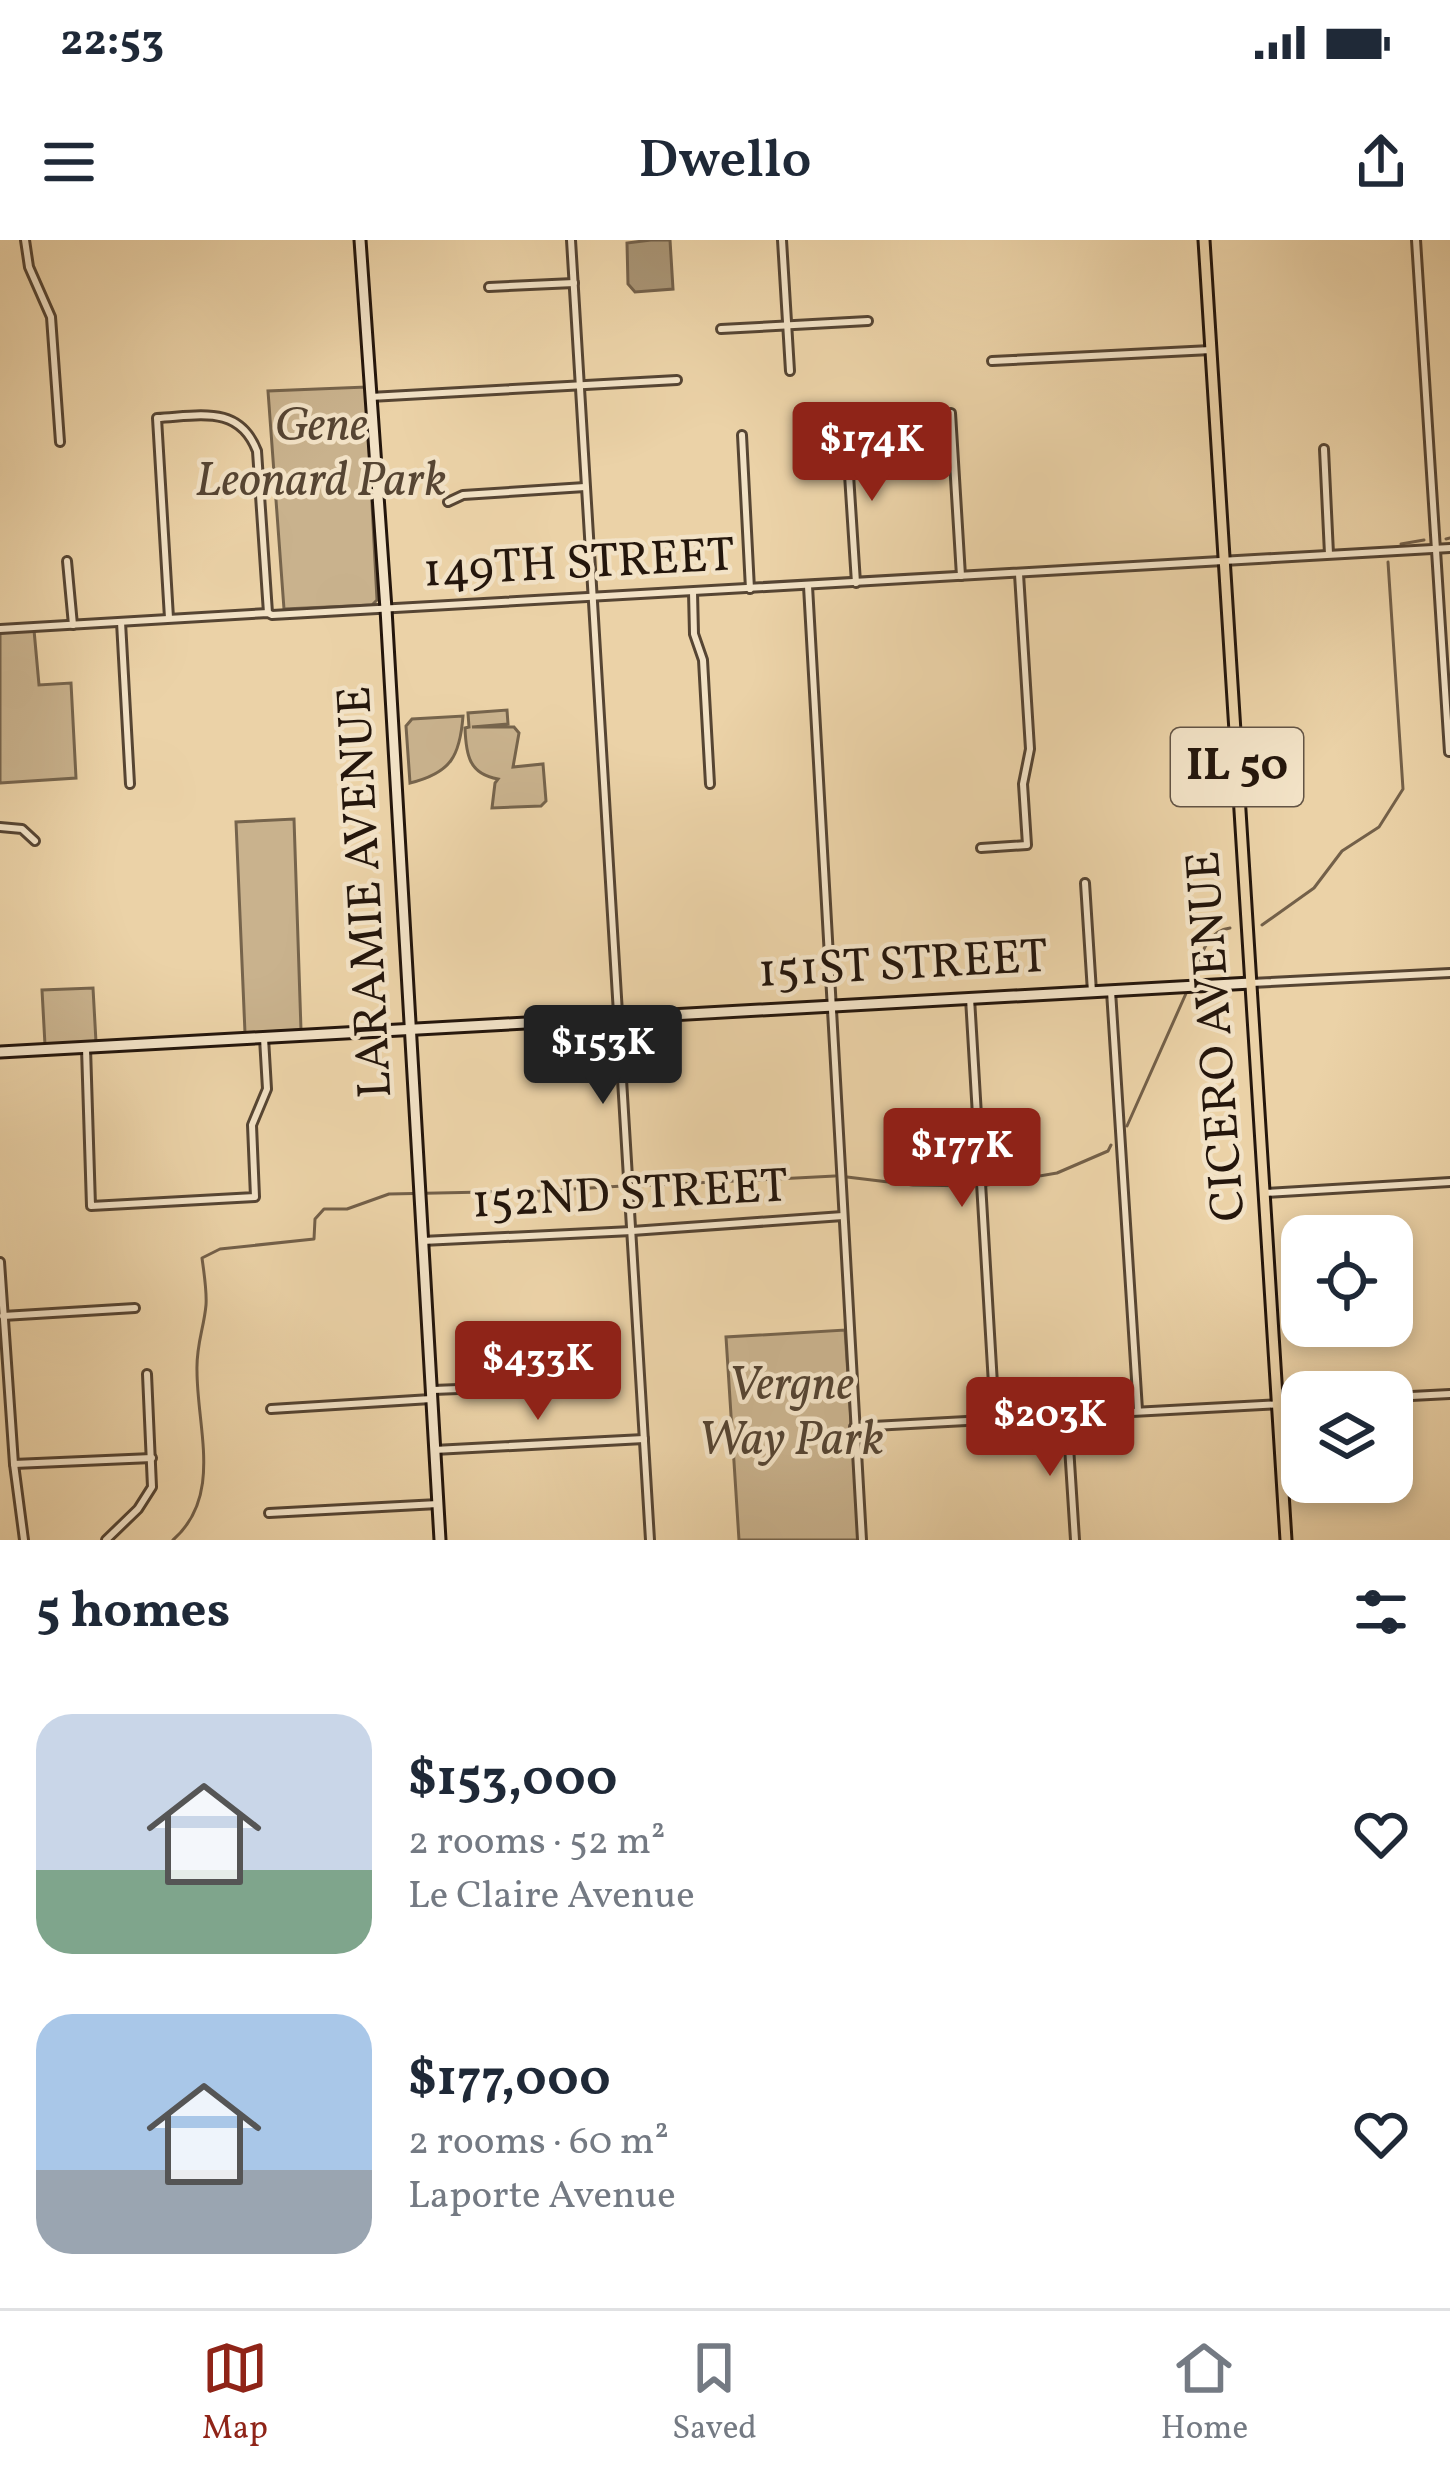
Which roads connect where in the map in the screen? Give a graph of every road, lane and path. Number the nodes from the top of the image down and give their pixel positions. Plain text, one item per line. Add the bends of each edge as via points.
1 (25, 240) edge
2 (360, 240) edge
3 (571, 240) edge
4 (782, 240) edge
5 (1204, 240) edge
6 (1416, 240) edge
7 (574, 283) junction
8 (489, 287) dead end
9 (868, 321) dead end
10 (787, 325) junction
11 (721, 328) dead end
12 (1211, 350) junction
13 (992, 361) dead end
14 (790, 371) dead end
15 (677, 380) dead end
16 (580, 385) junction
17 (370, 397) junction
18 (951, 413) dead end
19 (846, 428) dead end
20 (742, 435) dead end
21 (60, 442) dead end
22 (1324, 449) dead end
23 (585, 488) junction
24 (448, 502) dead end
25 (1436, 548) junction
26 (1450, 548) edge
27 (1329, 554) junction
28 (68, 561) dead end
29 (1224, 561) junction
30 (1018, 574) junction
31 (961, 576) junction
32 (856, 583) junction
33 (808, 586) junction
34 (750, 589) junction
35 (693, 592) junction
36 (593, 598) junction
37 (386, 609) junction
38 (268, 613) junction
39 (169, 618) junction
40 (121, 622) junction
41 (73, 625) junction
42 (0, 629) edge
43 (1449, 752) edge
44 (130, 784) dead end
45 (710, 784) dead end
46 (0, 827) edge
47 (35, 841) dead end
48 (981, 848) dead end
49 (1085, 883) dead end
50 (1450, 973) edge
51 (1251, 983) junction
52 (1111, 991) junction
53 (1092, 992) junction
54 (970, 998) junction
55 (830, 1006) junction
56 (619, 1018) junction
57 (412, 1030) junction
58 (264, 1038) junction
59 (86, 1048) junction
60 (0, 1052) edge
61 (1450, 1182) edge
62 (1264, 1193) junction
63 (843, 1216) junction
64 (632, 1231) junction
65 (422, 1241) junction
66 (0, 1262) edge
67 (135, 1308) dead end
68 (3, 1316) edge
69 (147, 1374) dead end
70 (484, 1388) dead end
71 (1450, 1394) edge
72 (430, 1395) junction
73 (1413, 1396) edge
74 (1277, 1404) junction
75 (1281, 1404) edge
76 (272, 1409) dead end
77 (1138, 1410) junction
78 (1066, 1415) junction
79 (995, 1418) junction
80 (854, 1427) junction
81 (644, 1439) junction
82 (434, 1450) junction
83 (152, 1458) junction
84 (14, 1464) junction
85 (438, 1504) junction
86 (269, 1513) dead end
87 (24, 1540) edge
88 (106, 1540) edge
89 (440, 1540) edge
90 (650, 1540) edge
91 (862, 1540) edge
92 (1075, 1540) edge
93 (1286, 1540) edge

1 - 21 street via 51,317
2 - 17 street, LARAMIE AVENUE
3 - 7 street
4 - 10 street
5 - 12 main road, CICERO AVENUE / IL 50
6 - 25 street
7 - 8 street
7 - 16 street
9 - 10 street
10 - 11 street
10 - 14 street
12 - 13 street
12 - 29 main road, CICERO AVENUE / IL 50
15 - 16 street
16 - 17 street
16 - 23 street
17 - 37 street, LARAMIE AVENUE
18 - 31 street
19 - 32 street
20 - 34 street
22 - 27 street
23 - 24 street via 463,494
23 - 36 street
25 - 26 street, 149TH STREET
25 - 27 street, 149TH STREET
25 - 43 street
27 - 29 street, 149TH STREET
28 - 41 street
29 - 30 street, 149TH STREET
29 - 51 main road, CICERO AVENUE / IL 50
30 - 31 street, 149TH STREET
30 - 48 street via 1030,749 1027,845
31 - 32 street, 149TH STREET
32 - 33 street, 149TH STREET
33 - 34 street, 149TH STREET
33 - 55 street
34 - 35 street, 149TH STREET
35 - 36 street, 149TH STREET
35 - 45 street
36 - 37 street, 149TH STREET
36 - 56 street
37 - 38 street, 149TH STREET
37 - 57 street, LARAMIE AVENUE
38 - 39 street, 149TH STREET
38 - 39 street via 259,460 250,436 220,416 157,418
39 - 40 street, 149TH STREET
40 - 41 street, 149TH STREET
40 - 44 street
41 - 42 street, 149TH STREET
46 - 47 street via 22,829
49 - 53 street
50 - 51 street, 151ST STREET
51 - 52 street, 151ST STREET
51 - 62 main road, CICERO AVENUE / IL 50
52 - 53 street, 151ST STREET
52 - 77 street
53 - 54 street, 151ST STREET
54 - 55 street, 151ST STREET
54 - 79 street
55 - 56 street, 151ST STREET
55 - 63 street
56 - 57 street, 151ST STREET
56 - 64 street
57 - 58 street, 151ST STREET
57 - 65 street, LARAMIE AVENUE
58 - 59 street, 151ST STREET
58 - 59 street via 267,1089 252,1125 255,1197 92,1206
59 - 60 street, 151ST STREET
61 - 62 street
62 - 74 main road, CICERO AVENUE / IL 50
63 - 64 street, 152ND STREET
63 - 80 street
64 - 65 street, 152ND STREET
64 - 81 street
65 - 72 street, LARAMIE AVENUE
66 - 68 street
67 - 68 street
68 - 84 street
69 - 83 street
70 - 72 street
71 - 73 street
72 - 76 street
72 - 82 street, LARAMIE AVENUE
74 - 75 street
74 - 77 street
74 - 93 main road, CICERO AVENUE / IL 50
77 - 78 street
78 - 79 street
78 - 92 street
79 - 80 street
80 - 91 street
81 - 82 street
81 - 90 street
82 - 85 street, LARAMIE AVENUE
83 - 84 street
83 - 88 street via 152,1487
84 - 87 street
85 - 86 street
85 - 89 street, LARAMIE AVENUE

